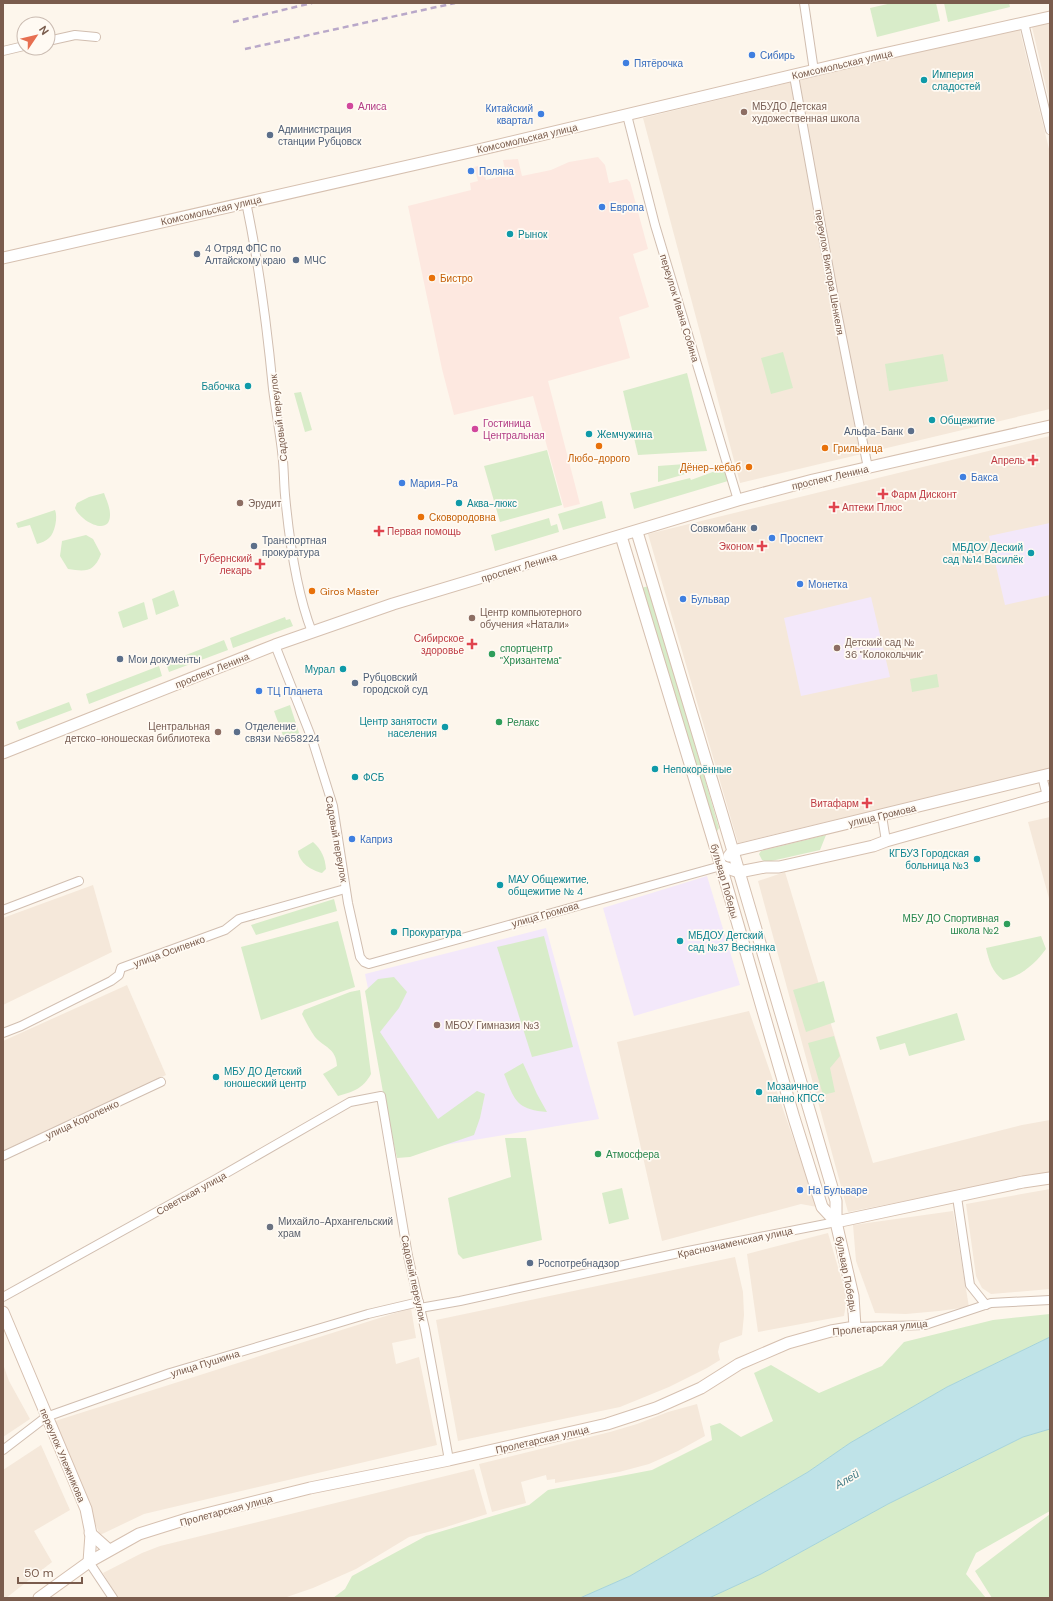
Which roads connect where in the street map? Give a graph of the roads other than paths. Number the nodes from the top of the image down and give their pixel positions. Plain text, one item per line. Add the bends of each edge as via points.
1 (804, 3) edge
2 (1050, 17) edge
3 (1024, 23) junction
4 (96, 37) dead end
5 (56, 39) edge
6 (16, 48) edge
7 (3, 51) edge
8 (814, 71) junction
9 (794, 76) junction
10 (627, 115) junction
11 (1050, 130) edge
12 (246, 202) junction
13 (3, 258) edge
14 (1050, 426) edge
15 (868, 468) junction
16 (738, 500) junction
17 (637, 532) junction
18 (622, 536) junction
19 (312, 632) junction
20 (275, 645) junction
21 (3, 753) edge
22 (1046, 775) edge
23 (1049, 795) edge
24 (882, 816) junction
25 (886, 840) junction
26 (733, 851) junction
27 (721, 866) junction
28 (739, 872) junction
29 (79, 881) dead end
30 (345, 889) junction
31 (3, 910) edge
32 (369, 964) joint
33 (3, 1033) edge
34 (790, 1045) junction
35 (773, 1049) junction
36 (161, 1082) dead end
37 (381, 1096) joint
38 (811, 1114) junction
39 (794, 1118) junction
40 (3, 1156) edge
41 (1050, 1178) edge
42 (957, 1197) junction
43 (836, 1222) junction
44 (3, 1297) edge
45 (1050, 1300) edge
46 (420, 1305) junction
47 (986, 1305) junction
48 (3, 1312) edge
49 (855, 1327) junction
50 (46, 1417) junction
51 (3, 1450) edge
52 (449, 1460) junction
53 (90, 1533) junction
54 (109, 1550) junction
55 (89, 1562) junction
56 (39, 1598) edge
57 (113, 1598) edge

1 - 8 street
2 - 3 street, Комсомольская улица
3 - 8 street, Комсомольская улица
3 - 11 street
4 - 5 street via 75,35
6 - 7 street
8 - 9 street, Комсомольская улица
9 - 10 street, Комсомольская улица
9 - 15 street, переулок Виктора Шенкеля
10 - 12 street, Комсомольская улица
10 - 16 street, переулок Ивана Собина via 655,225
12 - 13 street, Комсомольская улица
12 - 19 street, Садовый переулок via 269,338 289,522 305,615
14 - 15 street, проспект Ленина
15 - 16 street, проспект Ленина
16 - 17 street, проспект Ленина
17 - 18 street, проспект Ленина
17 - 26 street, бульвар Победы
18 - 19 street, проспект Ленина via 393,604
18 - 27 street, бульвар Победы
19 - 20 street, проспект Ленина
20 - 21 street, проспект Ленина
20 - 30 street, Садовый переулок via 312,739 333,806
22 - 23 street
22 - 24 street, улица Громова
23 - 25 street
24 - 25 street
24 - 26 street, улица Громова
25 - 28 street via 873,846 786,866
26 - 27 street
26 - 28 street, бульвар Победы
27 - 28 street
27 - 32 street, улица Громова
27 - 35 street, бульвар Победы
28 - 34 street, бульвар Победы
29 - 31 street
30 - 32 street, Садовый переулок via 360,957
30 - 33 street, улица Осипенко via 239,919 225,930 120,968 119,975 111,981
34 - 35 street
34 - 38 street, бульвар Победы
35 - 39 street, бульвар Победы
36 - 40 street, улица Короленко
37 - 44 street, Советская улица via 350,1102
37 - 46 street, Садовый переулок via 408,1256
38 - 39 street
38 - 43 street, бульвар Победы via 837,1206
39 - 43 street, бульвар Победы via 822,1207
41 - 42 street, Краснознаменская улица
42 - 43 street, Краснознаменская улица
42 - 47 street via 970,1285
43 - 46 street, Краснознаменская улица via 739,1240 460,1301
43 - 49 street, бульвар Победы via 853,1296
45 - 47 street, Пролетарская улица
46 - 50 street, улица Пушкина via 368,1314 170,1373
46 - 52 street, Садовый переулок
47 - 49 street, Пролетарская улица via 925,1325
48 - 50 street, переулок Улежникова
49 - 52 street, Пролетарская улица via 788,1342 739,1364 701,1388 656,1408 607,1424
50 - 51 street, улица Пушкина
50 - 53 street, переулок Улежникова via 86,1509
52 - 54 street, Пролетарская улица via 310,1488 190,1518 139,1534
53 - 54 street
53 - 55 street, переулок Улежникова
54 - 55 street, Пролетарская улица
55 - 56 street, Пролетарская улица
55 - 57 street

